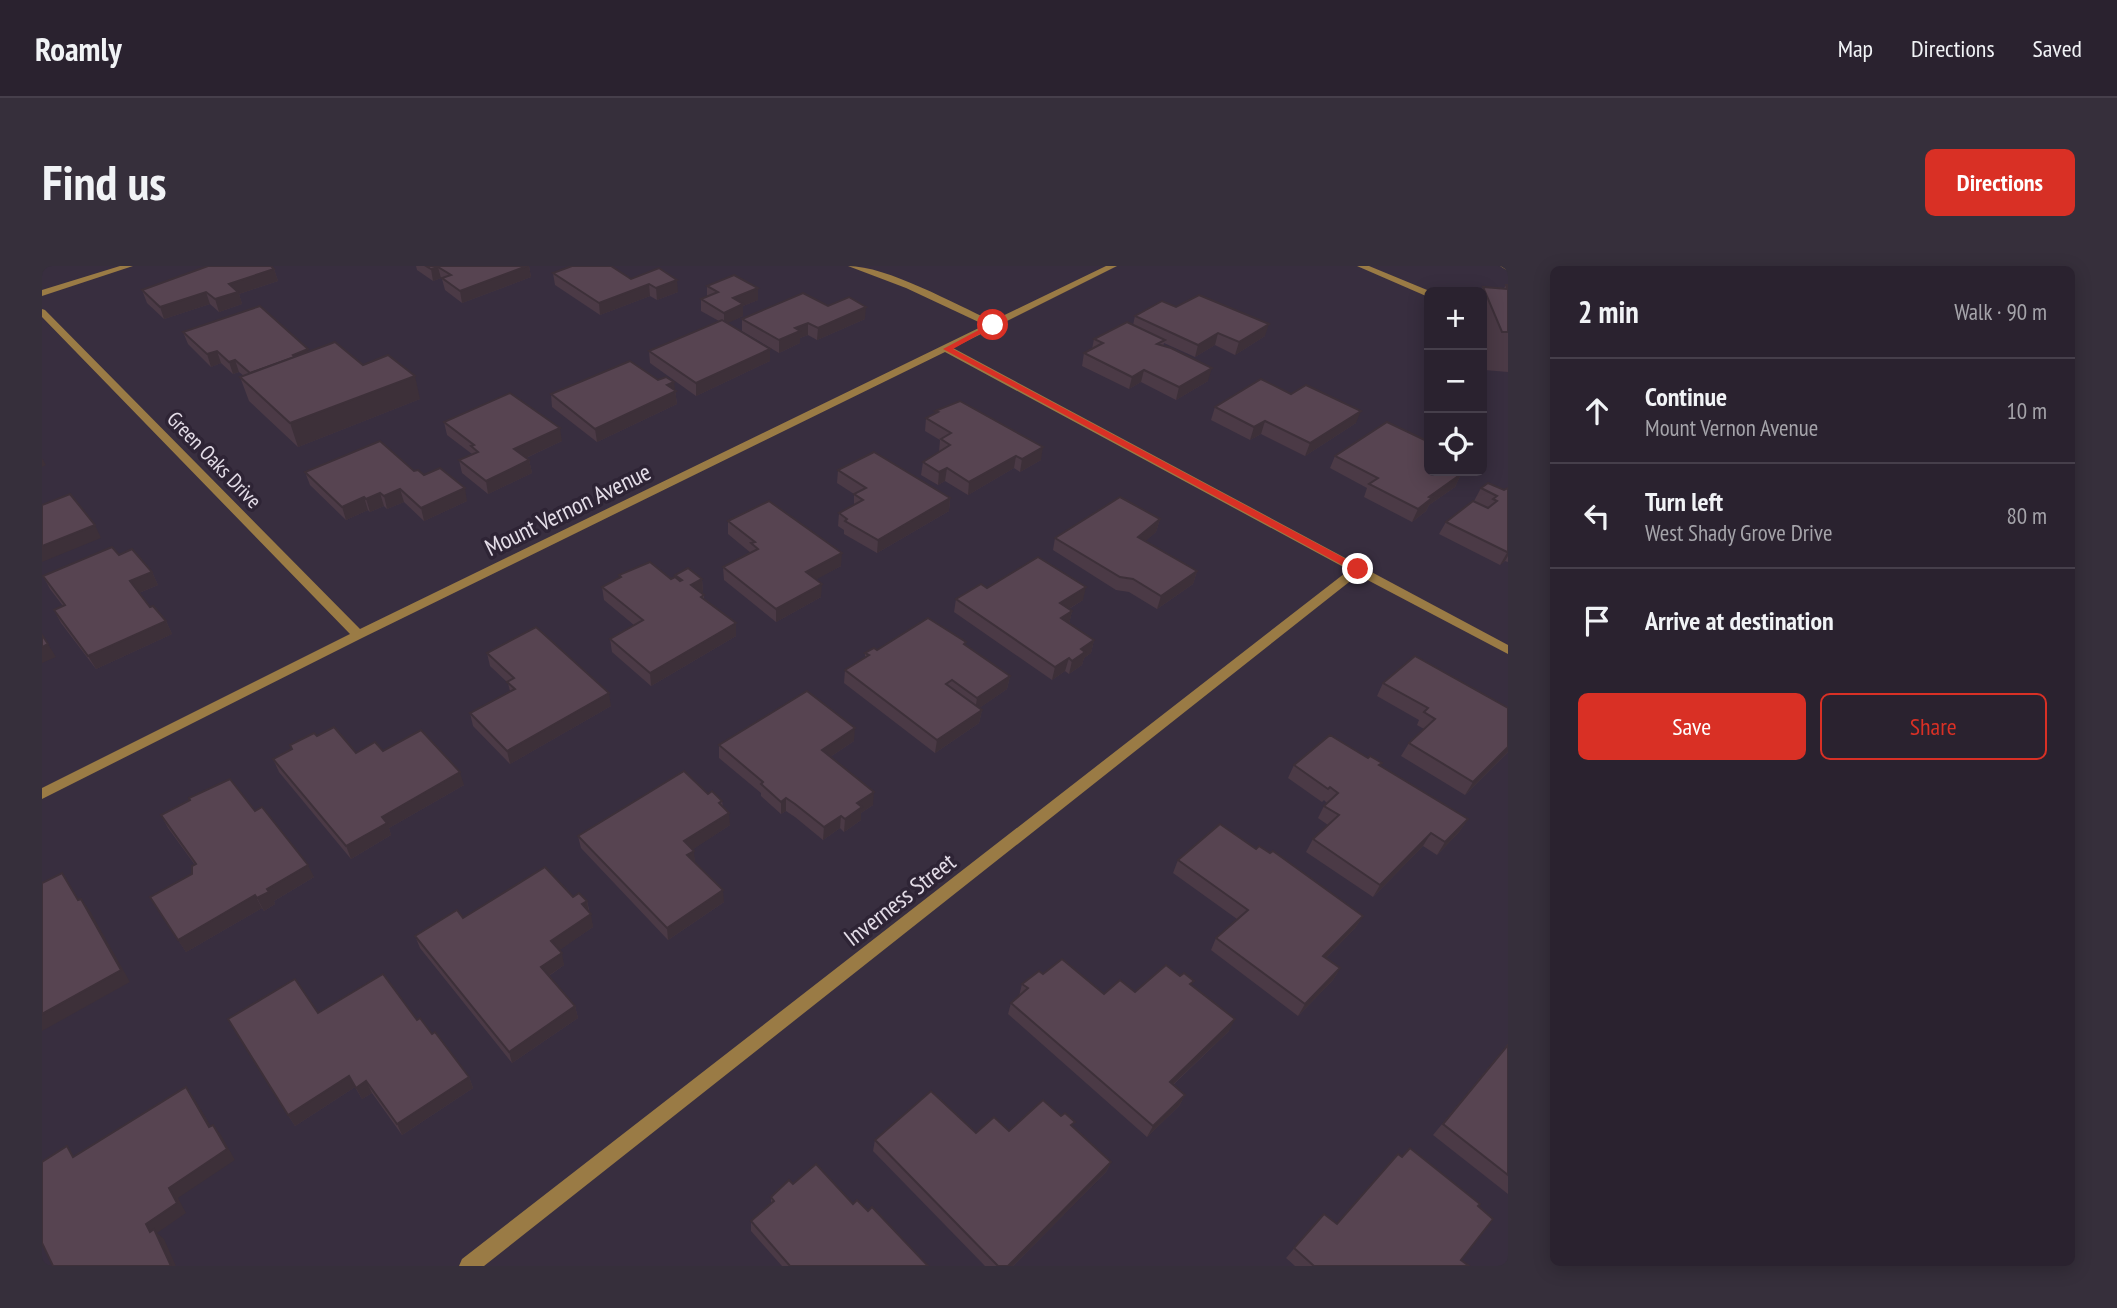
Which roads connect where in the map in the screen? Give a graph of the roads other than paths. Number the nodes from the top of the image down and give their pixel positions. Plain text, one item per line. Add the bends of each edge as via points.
1 (129, 266) edge
2 (852, 266) edge
3 (1113, 266) edge
4 (1361, 266) edge
5 (1424, 292) edge
6 (42, 293) edge
7 (42, 312) edge
8 (993, 325) junction
9 (947, 349) junction
10 (1358, 569) junction
11 (358, 635) junction
12 (1508, 650) edge
13 (42, 794) edge
14 (469, 1266) edge

1 - 6 street
2 - 8 street via 909,286
3 - 8 street, Mount Vernon Avenue
4 - 5 street
7 - 11 street, Green Oaks Drive
8 - 9 street, Mount Vernon Avenue
9 - 10 street
9 - 11 street, Mount Vernon Avenue
10 - 12 street
10 - 14 street, Inverness Street
11 - 13 street, Mount Vernon Avenue

